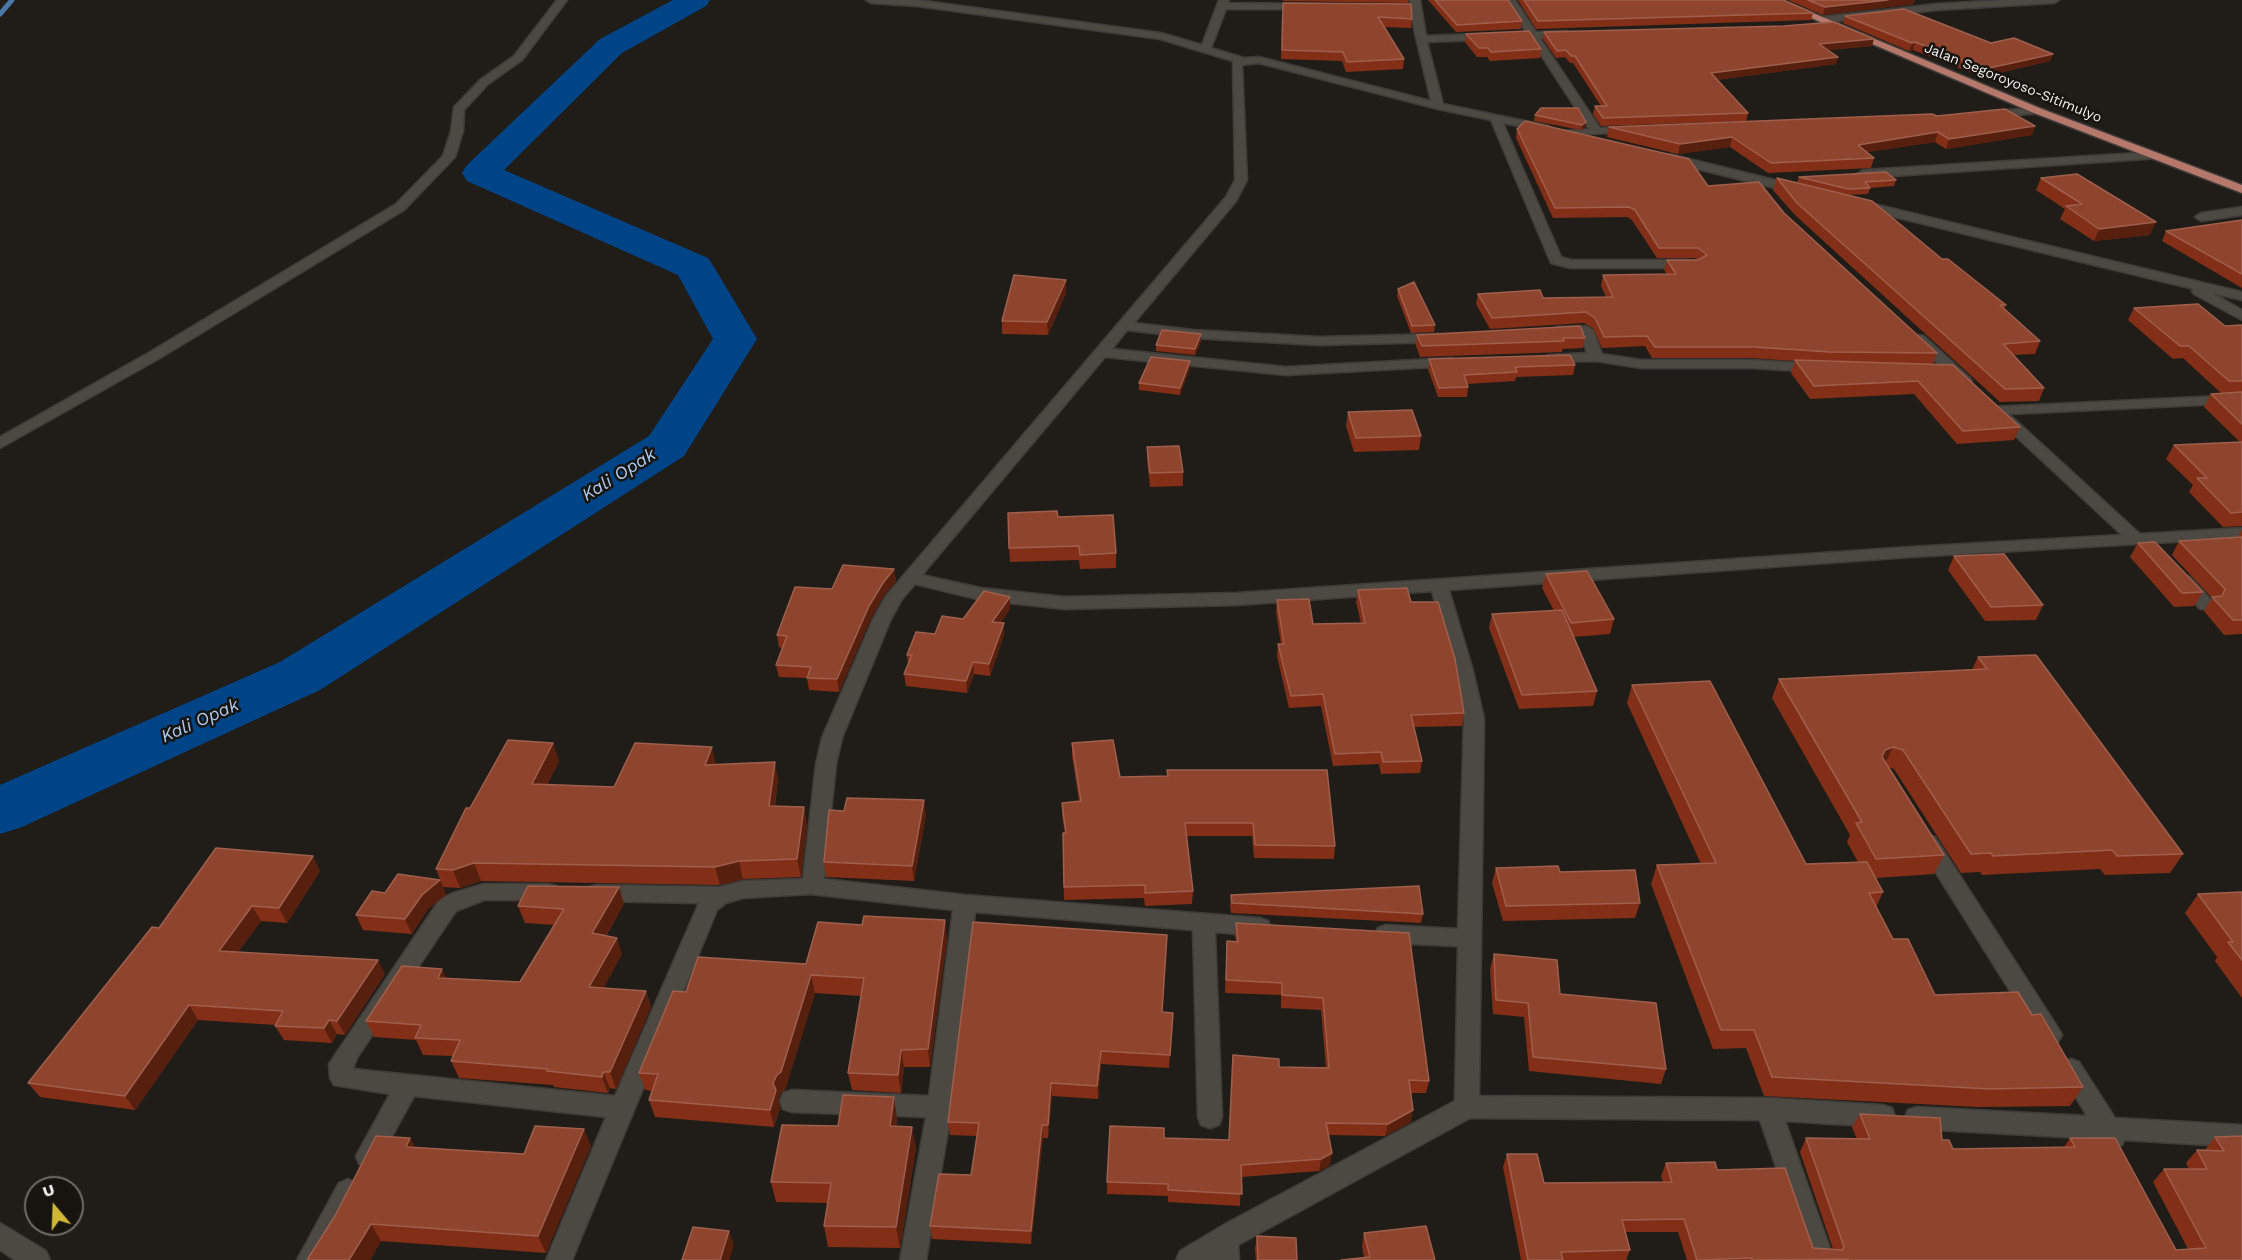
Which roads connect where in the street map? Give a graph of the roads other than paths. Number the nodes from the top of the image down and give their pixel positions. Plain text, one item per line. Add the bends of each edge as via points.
1 (562, 0) edge
2 (871, 0) edge
3 (1510, 0) edge
4 (1774, 0) edge
5 (1924, 0) edge
6 (2055, 0) edge
7 (1223, 3) edge
8 (1412, 5) edge
9 (1313, 7) edge
10 (1936, 8) junction
11 (1826, 22) junction
12 (1805, 27) edge
13 (1532, 34) junction
14 (1575, 34) edge
15 (1422, 39) junction
16 (1205, 50) junction
17 (1241, 60) junction
18 (1438, 106) junction
19 (2038, 111) junction
20 (1979, 114) edge
21 (1495, 117) junction
22 (1642, 129) edge
23 (1596, 131) junction
24 (1567, 133) junction
25 (1612, 144) edge
26 (1657, 155) edge
27 (2155, 156) junction
28 (1848, 175) edge
29 (1803, 177) edge
30 (1757, 180) junction
31 (2242, 189) edge
32 (1814, 194) edge
33 (1769, 198) edge
34 (1847, 202) edge
35 (2242, 211) edge
36 (2201, 217) dead end
37 (1695, 264) edge
38 (2183, 282) junction
39 (2242, 296) edge
40 (2242, 316) edge
41 (1125, 326) junction
42 (1906, 328) edge
43 (1538, 332) edge
44 (1457, 337) edge
45 (1102, 352) junction
46 (1596, 357) junction
47 (1528, 360) edge
48 (1472, 362) edge
49 (1837, 369) edge
50 (1933, 371) edge
51 (1954, 371) junction
52 (2242, 399) edge
53 (1988, 402) junction
54 (0, 444) edge
55 (2242, 533) edge
56 (2140, 539) junction
57 (2159, 555) edge
58 (2175, 572) edge
59 (912, 578) junction
60 (1439, 585) junction
61 (2206, 605) dead end
62 (1917, 826) edge
63 (810, 886) junction
64 (718, 896) junction
65 (965, 903) junction
66 (1204, 924) junction
67 (1284, 929) edge
68 (1365, 933) edge
69 (1469, 938) junction
70 (407, 1086) junction
71 (792, 1101) dead end
72 (940, 1107) junction
73 (1467, 1107) junction
74 (623, 1108) junction
75 (1768, 1108) junction
76 (1210, 1117) dead end
77 (2109, 1129) junction
78 (2242, 1136) edge
79 (2124, 1156) edge
80 (0, 1235) edge
81 (1225, 1250) edge
82 (37, 1260) edge
83 (310, 1260) edge
84 (559, 1260) edge
85 (913, 1260) edge
86 (1190, 1260) edge
87 (1821, 1260) edge

1 - 54 street via 518,58 484,82 458,109 449,157 399,207 175,344
2 - 16 street via 1161,36
3 - 13 street
4 - 11 main road, Jalan Segoroyoso-Sitimulyo
5 - 10 street
6 - 10 street
7 - 9 street
7 - 16 street
8 - 15 street
10 - 11 street
11 - 12 street
11 - 19 main road, Jalan Segoroyoso-Sitimulyo
13 - 14 street
13 - 15 street
13 - 23 street
15 - 18 street
16 - 17 street
17 - 18 street via 1259,60
17 - 41 street via 1236,67 1240,180 1232,198
18 - 21 street
19 - 20 street
19 - 27 main road, Jalan Segoroyoso-Sitimulyo
21 - 24 street
21 - 37 street via 1556,260 1570,264
22 - 23 street
23 - 24 street
24 - 25 street
26 - 30 street
27 - 28 street
27 - 31 main road, Jalan Segoroyoso-Sitimulyo
29 - 30 street
30 - 32 street
30 - 33 street
34 - 38 street
35 - 36 street
38 - 39 street
38 - 40 street
41 - 44 street via 1319,341
41 - 45 street
42 - 51 street
43 - 46 street via 1584,329
45 - 48 street via 1286,371
45 - 59 street
46 - 47 street
46 - 49 street via 1641,364
50 - 51 street
51 - 53 street
52 - 53 street
53 - 56 street
55 - 56 street
56 - 57 street
56 - 60 street
58 - 61 street
59 - 60 street via 981,594 1065,603 1237,599
59 - 63 street via 895,596 882,619 832,738 815,877
60 - 69 street via 1474,720
62 - 77 street
63 - 64 street via 732,891
63 - 65 street
64 - 70 street via 482,891 448,905 341,1064 342,1078
64 - 74 street via 709,905
65 - 66 street
65 - 72 street
66 - 67 street
66 - 76 street
68 - 69 street
69 - 73 street
70 - 74 street
70 - 83 street
71 - 72 street
72 - 85 street
73 - 75 street
73 - 81 street
74 - 84 street
75 - 77 street
75 - 87 street
77 - 78 street
77 - 79 street
80 - 82 street
81 - 86 street

